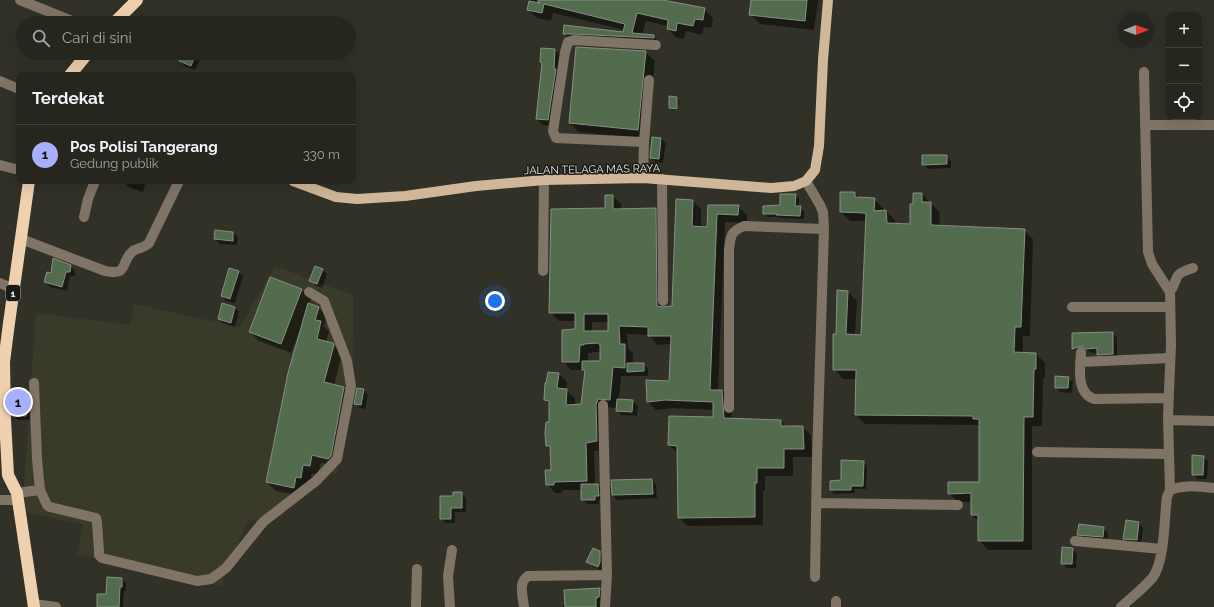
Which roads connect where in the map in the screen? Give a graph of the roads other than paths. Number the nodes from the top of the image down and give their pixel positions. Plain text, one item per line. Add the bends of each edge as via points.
1 (20, 0) edge
2 (137, 0) edge
3 (828, 0) edge
4 (60, 16) edge
5 (121, 16) edge
6 (656, 45) dead end
7 (82, 60) edge
8 (72, 72) edge
9 (1144, 72) dead end
10 (649, 80) dead end
11 (0, 81) edge
12 (16, 88) edge
13 (1145, 125) junction
14 (1214, 125) edge
15 (644, 142) junction
16 (0, 165) edge
17 (16, 169) edge
18 (643, 178) junction
19 (662, 179) junction
20 (544, 180) junction
21 (806, 181) junction
22 (29, 184) edge
23 (94, 184) edge
24 (178, 184) edge
25 (301, 184) edge
26 (84, 217) dead end
27 (824, 229) junction
28 (21, 239) junction
29 (1193, 268) dead end
30 (543, 271) dead end
31 (0, 283) edge
32 (14, 289) junction
33 (309, 292) dead end
34 (1170, 292) junction
35 (663, 301) dead end
36 (1072, 307) dead end
37 (1170, 307) junction
38 (1170, 358) junction
39 (2, 364) edge
40 (34, 383) dead end
41 (1169, 398) junction
42 (2, 404) edge
43 (603, 405) dead end
44 (729, 408) dead end
45 (1168, 420) junction
46 (1214, 421) edge
47 (3, 430) edge
48 (1037, 452) dead end
49 (1168, 454) junction
50 (0, 464) edge
51 (8, 475) junction
52 (1214, 488) edge
53 (40, 490) junction
54 (1170, 490) junction
55 (17, 496) junction
56 (0, 500) edge
57 (816, 503) junction
58 (958, 504) dead end
59 (1076, 540) dead end
60 (1162, 548) junction
61 (452, 550) dead end
62 (417, 569) dead end
63 (607, 575) junction
64 (815, 577) dead end
65 (34, 606) edge
66 (56, 607) edge
67 (416, 607) edge
68 (450, 607) edge
69 (524, 607) edge
70 (605, 607) edge
71 (1121, 607) edge

1 - 4 street
2 - 5 highway
3 - 21 main road via 819,146 815,170
6 - 15 street via 574,40 568,42 553,132 556,138
7 - 8 highway
9 - 13 street
10 - 15 street
11 - 12 street
13 - 14 street
13 - 34 street via 1148,252 1152,264
15 - 18 street
16 - 17 street
18 - 19 main road, JALAN TELAGA MAS RAYA
18 - 20 main road, JALAN TELAGA MAS RAYA
19 - 21 main road, JALAN TELAGA MAS RAYA via 771,188 794,186
19 - 35 street
20 - 25 main road, JALAN TELAGA MAS RAYA via 357,199 336,197
20 - 30 street
21 - 27 street via 823,212
22 - 28 highway, 1
23 - 26 street
24 - 28 street via 149,244 131,253 122,270 115,274
27 - 44 street via 744,226 731,235
27 - 57 street
28 - 32 highway, 1
29 - 34 street via 1175,277
31 - 32 street
32 - 39 highway, 1
33 - 53 street via 324,301 348,361 352,386 337,459 316,481 263,522 226,568 211,579 197,581 102,558 98,551 96,518 50,508
34 - 37 street
36 - 37 street
37 - 38 street
38 - 41 street
38 - 41 street via 1080,357 1082,390 1094,400
39 - 42 highway, 1
40 - 53 street
41 - 45 street
42 - 47 highway, 1
43 - 63 street
45 - 46 street
45 - 49 street
47 - 51 highway, 1
48 - 49 street
49 - 54 street
50 - 51 highway
51 - 55 highway, 1
52 - 54 street via 1178,487
53 - 55 street
54 - 60 street via 1167,497
55 - 56 street
55 - 65 highway, 1
57 - 58 street
57 - 64 street
59 - 60 street
60 - 71 street via 1154,575
61 - 68 street via 448,576
62 - 67 street
63 - 69 street via 528,576 522,583
63 - 70 street
65 - 66 street

